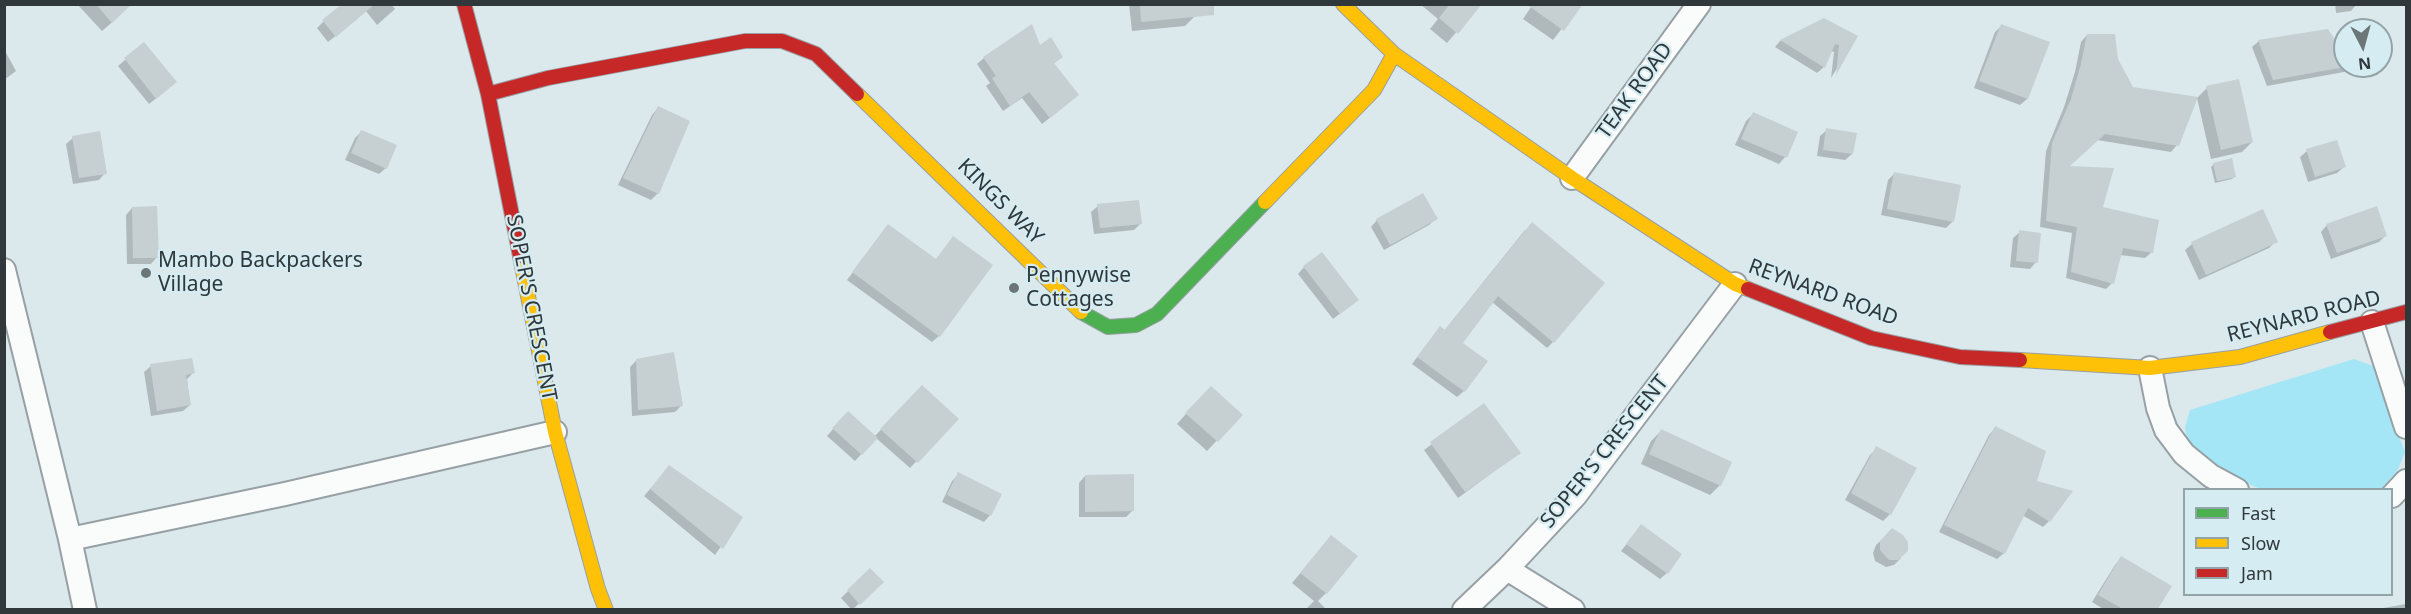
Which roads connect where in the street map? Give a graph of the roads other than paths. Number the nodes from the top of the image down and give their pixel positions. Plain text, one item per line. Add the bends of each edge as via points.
1 (464, 4) edge
2 (1343, 4) edge
3 (1699, 4) edge
4 (1394, 54) junction
5 (488, 94) junction
6 (1572, 178) junction
7 (4, 270) edge
8 (1735, 284) junction
9 (2406, 312) edge
10 (2372, 322) junction
11 (2150, 368) junction
12 (2406, 427) edge
13 (555, 432) junction
14 (2406, 481) edge
15 (2234, 488) edge
16 (2393, 494) edge
17 (70, 539) junction
18 (1507, 569) junction
19 (85, 609) edge
20 (606, 609) edge
21 (1464, 609) edge
22 (1573, 609) edge

1 - 5 street, SOPER'S CRESCENT
2 - 4 street, REYNARD ROAD
3 - 6 street, TEAK ROAD
4 - 5 street, KINGS WAY via 1374,90 1157,314 1136,325 1108,327 1080,311 816,54 799,47 782,41 745,41 548,78
4 - 6 street, REYNARD ROAD
5 - 13 street, SOPER'S CRESCENT
6 - 8 street, REYNARD ROAD
7 - 17 street
8 - 11 street, REYNARD ROAD via 1871,338 1960,357
8 - 18 street, SOPER'S CRESCENT via 1602,462
9 - 10 street, REYNARD ROAD
10 - 11 street, REYNARD ROAD via 2240,357
10 - 12 street
11 - 15 street via 2166,430 2184,454 2211,476
13 - 17 street
13 - 20 street, SOPER'S CRESCENT
14 - 16 street
17 - 19 street
18 - 21 street, SOPER'S CRESCENT
18 - 22 street

